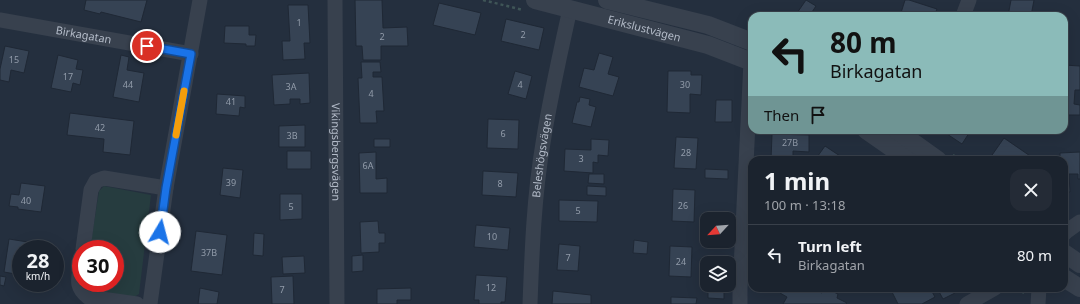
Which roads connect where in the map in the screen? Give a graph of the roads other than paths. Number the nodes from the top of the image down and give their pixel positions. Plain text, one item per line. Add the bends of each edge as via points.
1 (200, 0) edge
2 (335, 0) edge
3 (535, 0) edge
4 (608, 0) edge
5 (969, 0) edge
6 (570, 9) junction
7 (964, 12) edge
8 (0, 20) edge
9 (748, 41) edge
10 (191, 54) junction
11 (748, 61) edge
12 (748, 124) edge
13 (872, 134) edge
14 (906, 134) edge
15 (903, 156) edge
16 (933, 156) edge
17 (166, 188) junction
18 (1080, 222) edge
19 (1068, 230) edge
20 (84, 240) edge
21 (1068, 256) edge
22 (1080, 264) edge
23 (1068, 280) edge
24 (1080, 288) edge
25 (82, 292) edge
26 (988, 292) edge
27 (1039, 292) edge
28 (137, 304) edge
29 (150, 304) edge
30 (337, 304) edge
31 (530, 304) edge
32 (740, 304) edge
33 (967, 304) edge
34 (1038, 304) edge

1 - 10 street
2 - 30 street, Vikingsbergsvägen
3 - 6 street, Erikslustvägen
4 - 9 street, Erikslustvägen via 708,26
5 - 7 street
6 - 11 street, Erikslustvägen via 708,45
6 - 31 street, Beleshögsvägen via 543,145 533,229
8 - 10 street, Birkagatan
10 - 17 street
12 - 32 street
13 - 15 street
14 - 16 street
17 - 20 street via 104,178 96,181 91,190
17 - 29 street
18 - 19 street
21 - 22 street
23 - 24 street
25 - 28 street via 88,297
26 - 33 street
27 - 34 street

